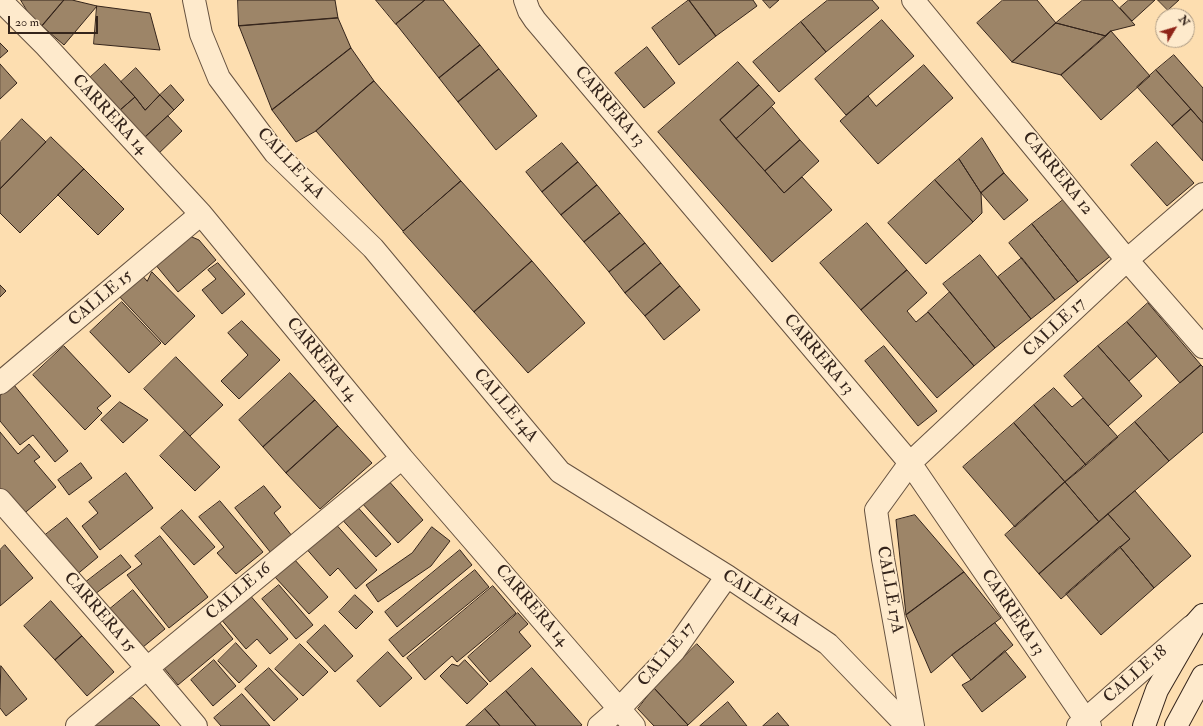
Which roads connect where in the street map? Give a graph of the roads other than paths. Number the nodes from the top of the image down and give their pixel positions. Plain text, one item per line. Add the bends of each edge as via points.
1 (0, 0) edge
2 (194, 0) edge
3 (525, 0) edge
4 (913, 0) edge
5 (1203, 194) edge
6 (201, 214) junction
7 (1127, 260) junction
8 (1203, 347) edge
9 (0, 383) edge
10 (402, 458) junction
11 (910, 463) junction
12 (0, 500) edge
13 (727, 576) junction
14 (1199, 619) edge
15 (147, 668) junction
16 (1203, 676) edge
17 (620, 708) junction
18 (1084, 724) edge
19 (77, 726) edge
20 (196, 726) edge
21 (599, 726) edge
22 (634, 726) edge
23 (907, 726) edge
24 (913, 726) edge
25 (1144, 726) edge
26 (1176, 726) edge

1 - 6 street, CARRERA 14 via 46,46
2 - 13 street, CALLE 14A via 201,34 219,78 275,153 373,248 560,472
3 - 11 street, CARRERA 13 via 535,20
4 - 7 street, CARRERA 12
5 - 7 street, CALLE 17
6 - 9 street, CALLE 15
6 - 10 street, CARRERA 14
7 - 8 street, CARRERA 12
7 - 11 street, CALLE 17
10 - 15 street, CALLE 16
10 - 17 street, CARRERA 14
11 - 18 street, CARRERA 13
11 - 24 street, CALLE 17A via 876,510
12 - 15 street, CARRERA 15
13 - 17 street, CALLE 17 via 674,650
13 - 23 street, CALLE 14A via 828,644
14 - 18 street, CALLE 18
14 - 25 street via 1156,690
15 - 19 street, CALLE 16
15 - 20 street, CARRERA 15
16 - 26 street
17 - 21 street, CALLE 17
17 - 22 street, CARRERA 14

